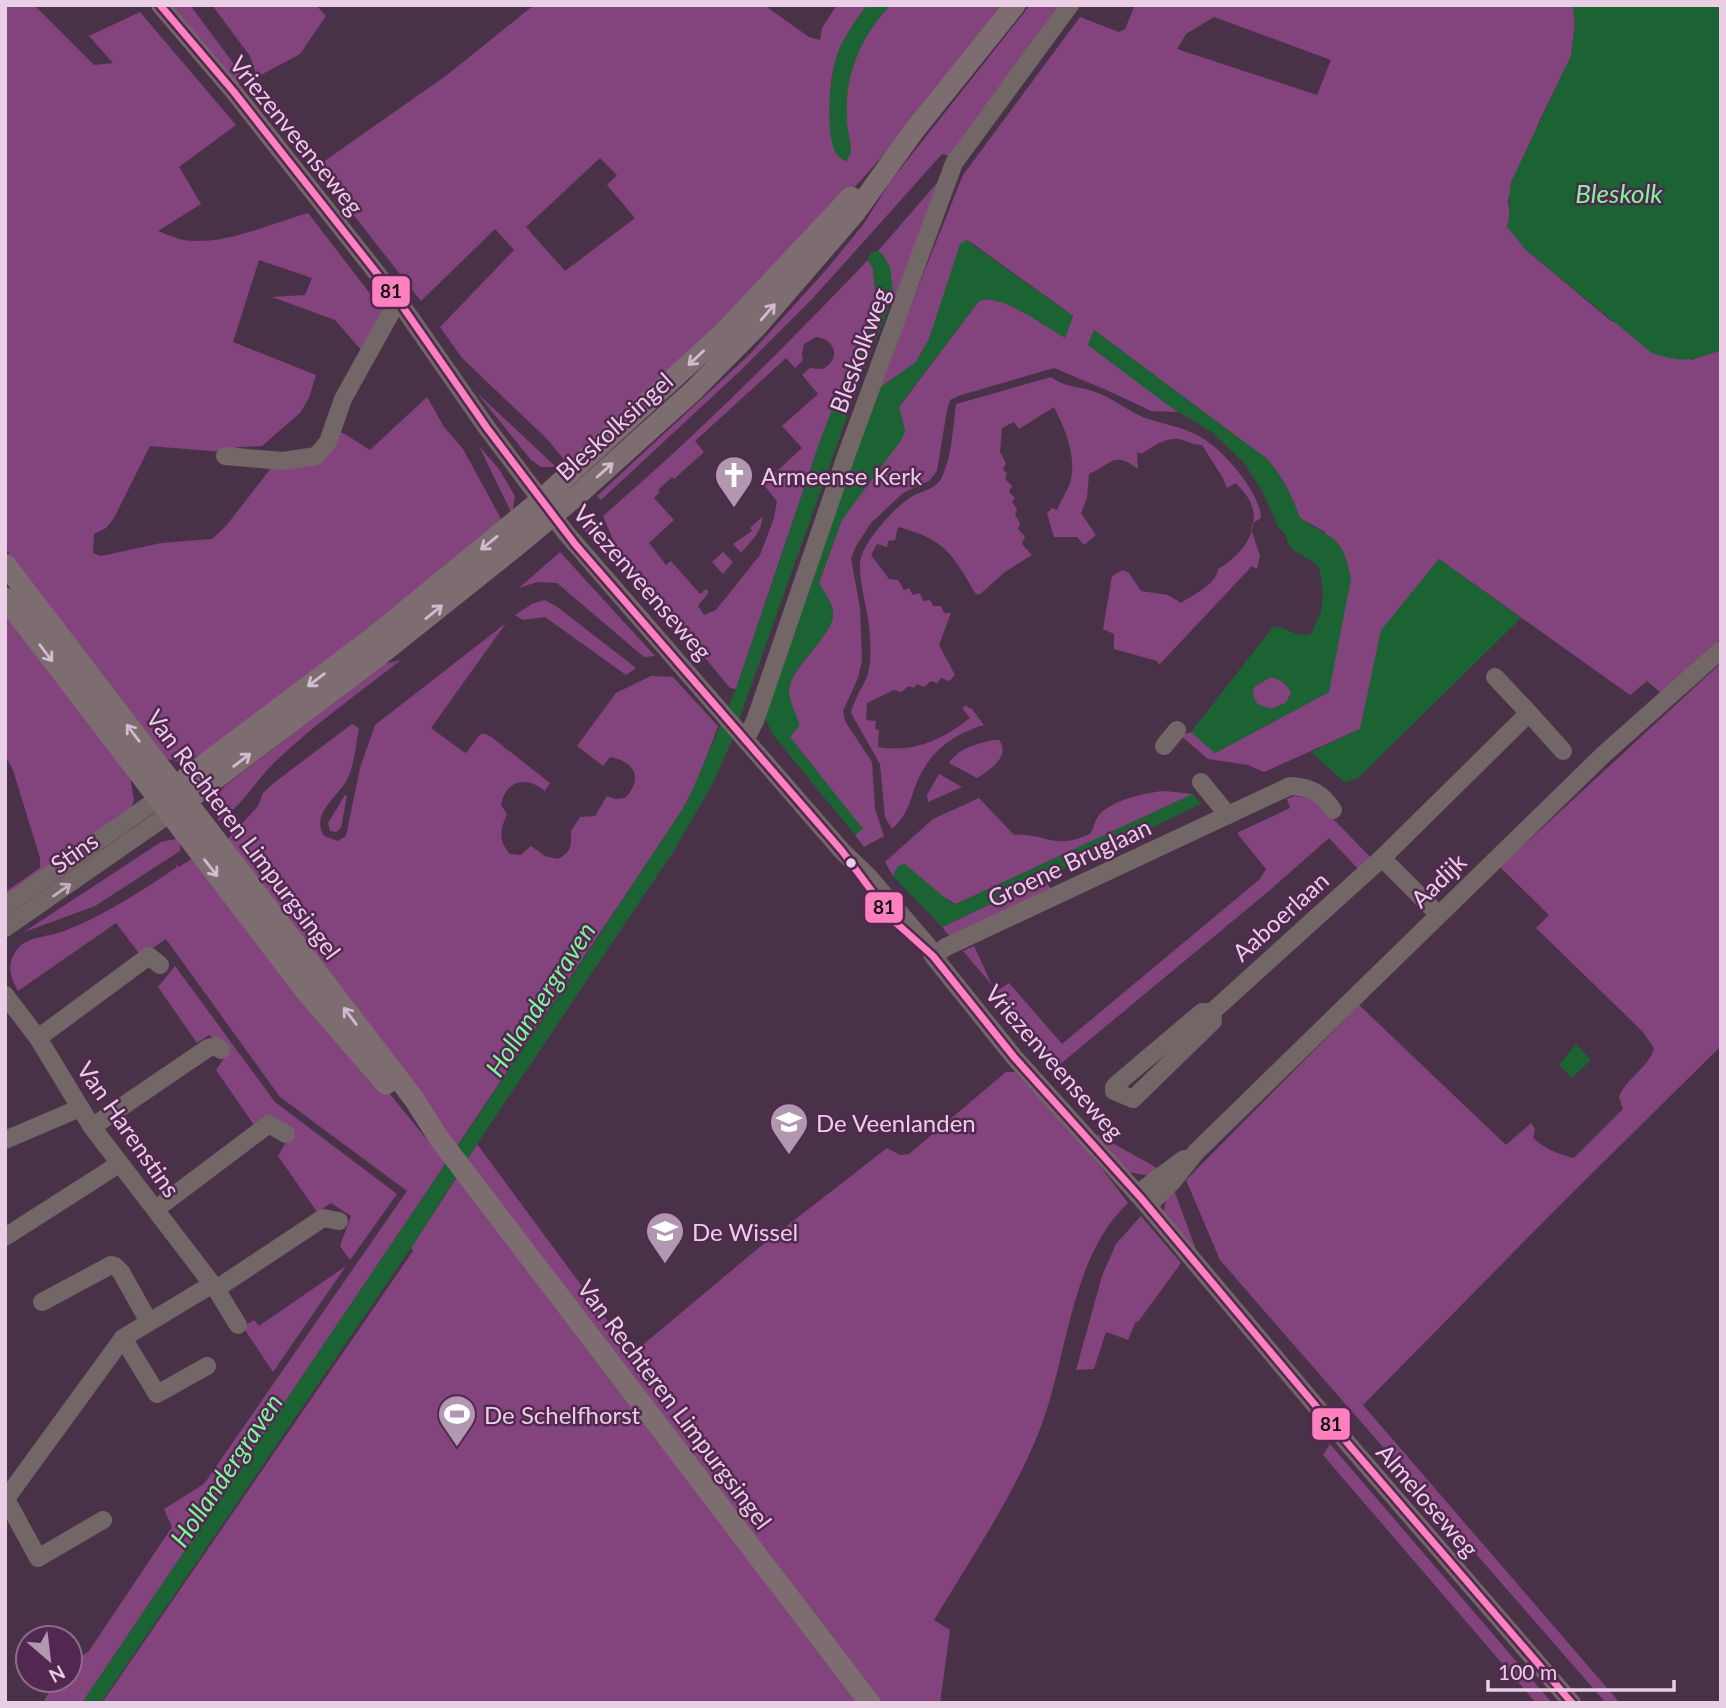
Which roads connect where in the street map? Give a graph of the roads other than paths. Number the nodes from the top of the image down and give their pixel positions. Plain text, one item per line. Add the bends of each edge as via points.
1 (160, 5) edge
2 (1015, 5) edge
3 (1070, 5) edge
4 (398, 300) junction
5 (225, 456) dead end
6 (548, 507) junction
7 (5, 564) edge
8 (5, 598) edge
9 (1721, 650) edge
10 (1495, 677) dead end
11 (1529, 713) junction
12 (1177, 730) dead end
13 (742, 733) junction
14 (1164, 746) dead end
15 (1563, 751) dead end
16 (1201, 782) dead end
17 (172, 800) junction
18 (1333, 810) dead end
19 (1228, 815) junction
20 (1382, 858) junction
21 (5, 906) edge
22 (1438, 914) junction
23 (5, 928) edge
24 (933, 956) junction
25 (160, 965) dead end
26 (5, 995) edge
27 (1212, 1012) junction
28 (38, 1038) junction
29 (221, 1051) dead end
30 (80, 1108) junction
31 (92, 1127) junction
32 (286, 1134) dead end
33 (5, 1140) edge
34 (119, 1164) junction
35 (1142, 1200) junction
36 (156, 1209) junction
37 (339, 1221) dead end
38 (5, 1237) edge
39 (213, 1287) junction
40 (42, 1302) dead end
41 (149, 1322) junction
42 (238, 1325) dead end
43 (123, 1338) junction
44 (207, 1366) dead end
45 (5, 1469) edge
46 (9, 1495) edge
47 (103, 1520) dead end
48 (870, 1703) edge
49 (1572, 1703) edge

1 - 4 street, Vriezenveenseweg
2 - 6 main road, Bleskolksingel via 854,214 759,324 693,391
3 - 13 street, Bleskolkweg via 954,163 755,721
4 - 5 street via 343,399 328,442 316,456 283,461
4 - 6 street, Vriezenveenseweg
6 - 13 street, Vriezenveenseweg via 618,594
6 - 17 main road, Bleskolksingel via 371,639
17 -> 7 main road, Van Rechteren Limpurgsingel
8 -> 17 main road, Van Rechteren Limpurgsingel
9 - 22 street, Aadijk via 1604,754
10 - 11 street
11 - 15 street
11 - 20 street, Aaboerlaan
12 - 14 street
13 - 24 street, Vriezenveenseweg
16 - 19 street
17 - 21 street, Stins
23 -> 17 street, Stins
17 - 48 main road, Van Rechteren Limpurgsingel via 422,1110 443,1144
18 - 19 street, Groene Bruglaan via 1316,791 1290,786
19 - 24 street, Groene Bruglaan
20 - 22 street
20 - 27 street, Aaboerlaan
22 - 35 street, Aadijk via 1196,1152 1166,1171
24 - 35 street, Vriezenveenseweg via 1014,1057
25 - 28 street via 149,956
26 - 28 street, Van Harenstins
27 - 27 street, Aaboerlaan via 1213,1021 1133,1099 1114,1091 1202,1012
28 - 30 street, Van Harenstins
29 - 31 street via 216,1046 208,1048
30 - 31 street, Van Harenstins
30 - 33 street
31 - 34 street, Van Harenstins
32 - 36 street via 270,1124
34 - 36 street, Van Harenstins
34 - 38 street
35 - 49 street, Almeloseweg
36 - 39 street, Van Harenstins
37 - 39 street via 323,1218
39 - 41 street
39 - 42 street, Van Harenstins
40 - 41 street via 111,1265 121,1272
41 - 43 street
43 - 44 street via 157,1394
43 - 46 street
45 - 46 street
46 - 47 street via 38,1558

